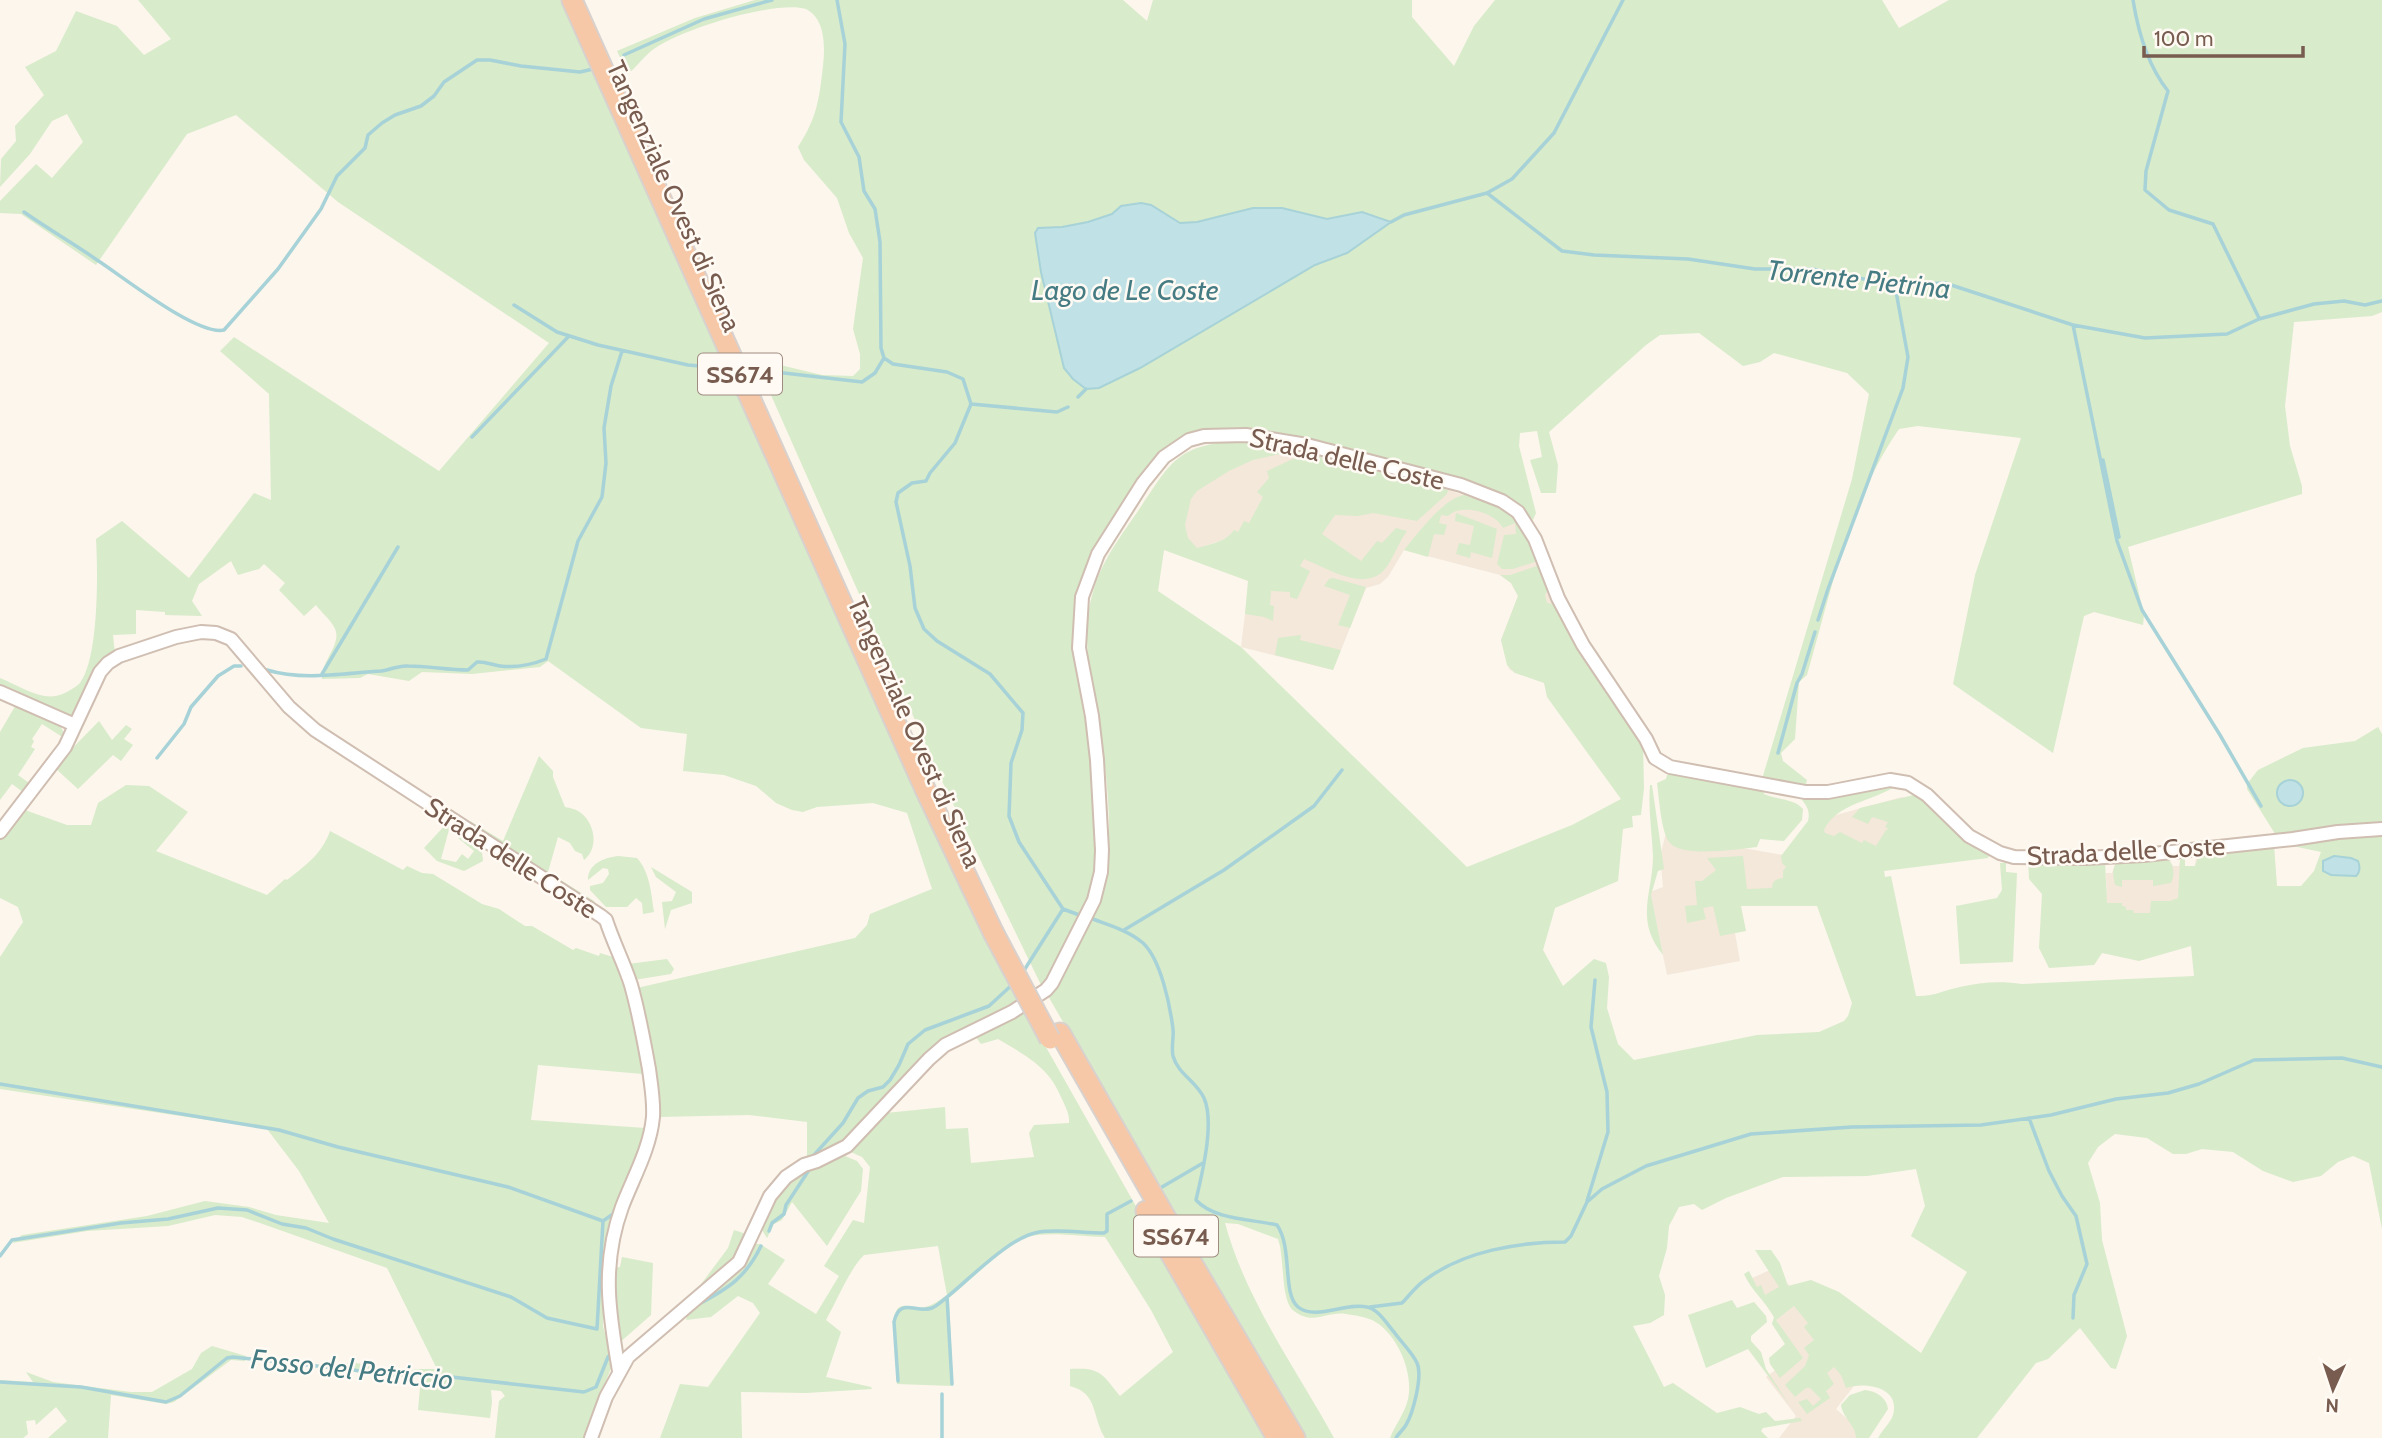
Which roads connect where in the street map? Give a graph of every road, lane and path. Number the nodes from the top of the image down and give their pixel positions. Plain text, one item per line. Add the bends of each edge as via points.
1 (572, 0) edge
2 (586, 0) edge
3 (0, 692) edge
4 (75, 725) junction
5 (914, 746) junction
6 (2382, 830) edge
7 (0, 832) edge
8 (1055, 1036) junction
9 (619, 1371) junction
10 (591, 1438) edge
11 (1276, 1438) edge
12 (1295, 1438) edge

1 - 5 highway, Tangenziale Ovest di Siena / SS674
2 - 5 highway, Tangenziale Ovest di Siena / SS674
3 - 4 street
4 - 7 street, Strada delle Coste via 65,747
4 - 9 street, Strada delle Coste via 100,672 119,656 176,637 210,632 231,639 289,707 315,730 606,920 634,998 653,1108 645,1151 613,1237 608,1312
5 - 8 highway, Tangenziale Ovest di Siena / SS674
6 - 9 street, Strada delle Coste via 2144,855 2014,856 1969,836 1908,783 1890,780 1816,793 1670,767 1655,758 1583,645 1558,598 1535,538 1518,512 1502,501 1461,485 1268,437 1224,434 1188,440 1164,457 1118,519 1082,597 1079,648 1097,760 1101,872 1094,900 1058,974 1046,990 1012,1012 945,1045 847,1146 786,1177 769,1196 739,1262 635,1350
8 - 11 highway, Tangenziale Ovest di Siena / SS674
8 - 12 highway, Tangenziale Ovest di Siena / SS674
9 - 10 street, Strada delle Coste

